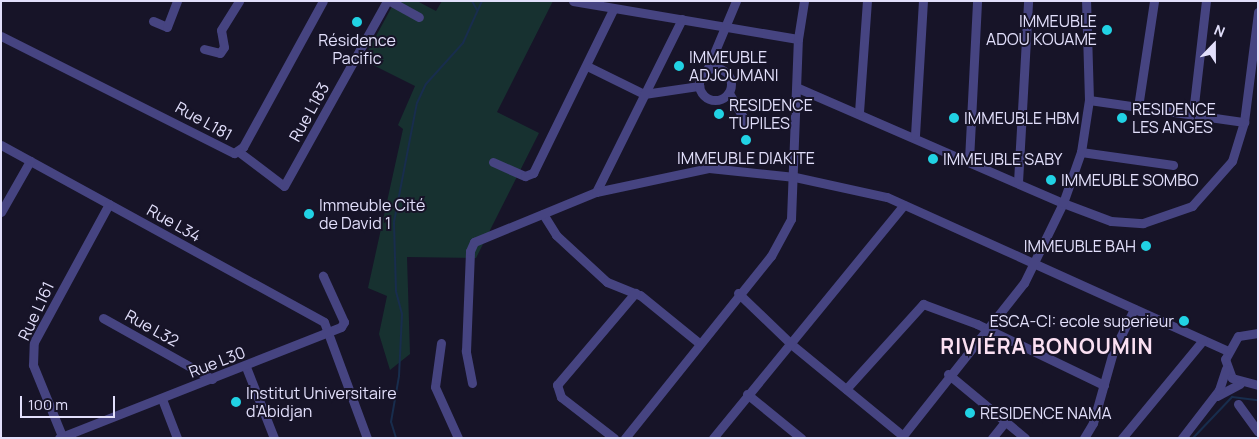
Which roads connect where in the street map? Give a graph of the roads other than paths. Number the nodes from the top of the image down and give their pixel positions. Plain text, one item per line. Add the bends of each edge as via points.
1 (177, 1) edge
2 (239, 1) edge
3 (323, 1) edge
4 (389, 1) edge
5 (573, 1) edge
6 (736, 1) edge
7 (804, 1) edge
8 (867, 1) edge
9 (923, 1) edge
10 (977, 1) edge
11 (1028, 1) edge
12 (1086, 1) edge
13 (1154, 1) edge
14 (1206, 1) edge
15 (613, 10) junction
16 (1258, 12) edge
17 (419, 17) dead end
18 (682, 18) junction
19 (153, 21) dead end
20 (725, 24) junction
21 (1, 36) edge
22 (798, 39) junction
23 (204, 49) dead end
24 (588, 66) junction
25 (707, 70) junction
26 (700, 86) junction
27 (798, 88) junction
28 (728, 93) junction
29 (644, 94) junction
30 (1089, 100) junction
31 (1138, 107) junction
32 (859, 112) junction
33 (1193, 113) junction
34 (746, 122) dead end
35 (1244, 122) junction
36 (915, 135) junction
37 (1, 145) edge
38 (239, 152) junction
39 (1081, 152) junction
40 (969, 160) junction
41 (30, 161) junction
42 (493, 162) dead end
43 (1173, 165) dead end
44 (795, 177) junction
45 (1018, 182) junction
46 (596, 192) junction
47 (1063, 203) junction
48 (109, 204) junction
49 (904, 204) junction
50 (1, 212) edge
51 (543, 214) junction
52 (1032, 264) junction
53 (323, 276) dead end
54 (635, 293) junction
55 (738, 293) junction
56 (1134, 309) junction
57 (102, 318) dead end
58 (328, 331) junction
59 (986, 332) junction
60 (1257, 332) edge
61 (1203, 340) junction
62 (440, 343) dead end
63 (699, 343) junction
64 (791, 344) junction
65 (1226, 350) junction
66 (246, 367) junction
67 (1226, 369) junction
68 (948, 374) junction
69 (212, 379) junction
70 (472, 383) dead end
71 (1240, 384) junction
72 (1104, 385) junction
73 (1258, 385) edge
74 (846, 389) junction
75 (747, 394) junction
76 (162, 399) junction
77 (1238, 404) dead end
78 (1209, 405) junction
79 (1005, 422) junction
80 (1258, 432) edge
81 (78, 435) edge
82 (60, 437) edge
83 (902, 437) edge
84 (177, 438) edge
85 (274, 438) edge
86 (367, 438) edge
87 (458, 438) edge
88 (614, 438) edge
89 (625, 438) edge
90 (714, 438) edge
91 (801, 438) edge
92 (992, 438) edge
93 (1025, 438) edge
94 (1084, 438) edge
95 (1122, 438) edge
96 (1182, 438) edge

1 - 19 street via 167,27
2 - 23 street via 221,30 224,47 220,53
3 - 38 street, Rue L181
4 - 17 street
4 - 38 street, Rue L183 via 284,186
5 - 15 street
6 - 20 street
7 - 22 street
8 - 32 street
9 - 36 street
10 - 40 street
11 - 45 street
12 - 30 street
13 - 31 street
14 - 33 street
15 - 18 street
15 - 24 street
16 - 35 street
18 - 20 street
18 - 29 street
20 - 22 street
20 - 25 street
21 - 38 street, Rue L181 via 227,151
22 - 27 street
24 - 29 street
24 - 42 street via 533,174 525,176
25 - 26 street
25 - 28 street via 718,68 727,73 732,83
26 - 28 street via 704,95 714,100
26 - 29 street
27 - 32 street
27 - 44 street
28 - 34 street
29 - 46 street
30 - 31 street
30 - 39 street
31 - 33 street
32 - 36 street
33 - 35 street
35 - 47 street via 1223,177 1192,206 1176,214 1126,224
36 - 40 street
37 - 41 street, Rue L34
39 - 43 street
39 - 47 street
40 - 45 street
41 - 48 street, Rue L34
41 - 50 street
44 - 46 street via 710,168
44 - 49 street via 866,191
44 - 55 street via 787,227 771,256
45 - 47 street
46 - 51 street
47 - 52 street
48 - 58 street, Rue L34 via 320,319
48 - 82 street, Rue L161 via 34,342 33,365
49 - 52 street
49 - 64 street
51 - 54 street via 556,235 607,282
51 - 70 street via 484,235 470,251 466,350
52 - 56 street
52 - 59 street
53 - 58 street via 344,322
54 - 63 street
54 - 88 street via 557,385 561,397
55 - 63 street
55 - 64 street
56 - 61 street
56 - 72 street
57 - 69 street, Rue L32
58 - 66 street, Rue L30
58 - 86 street
59 - 68 street
59 - 72 street
59 - 74 street via 978,324 923,304
60 - 65 street via 1238,336
61 - 65 street
61 - 95 street
62 - 87 street via 436,387
63 - 89 street
64 - 74 street
64 - 75 street
65 - 67 street
66 - 69 street, Rue L30
66 - 85 street
67 - 71 street
67 - 78 street
68 - 79 street
68 - 83 street
69 - 76 street, Rue L30
71 - 73 street
71 - 78 street
72 - 94 street via 1093,423
74 - 83 street
75 - 90 street
75 - 91 street
76 - 81 street, Rue L30
76 - 84 street
77 - 80 street
78 - 96 street
79 - 92 street
79 - 93 street
81 - 82 street, Rue L30

